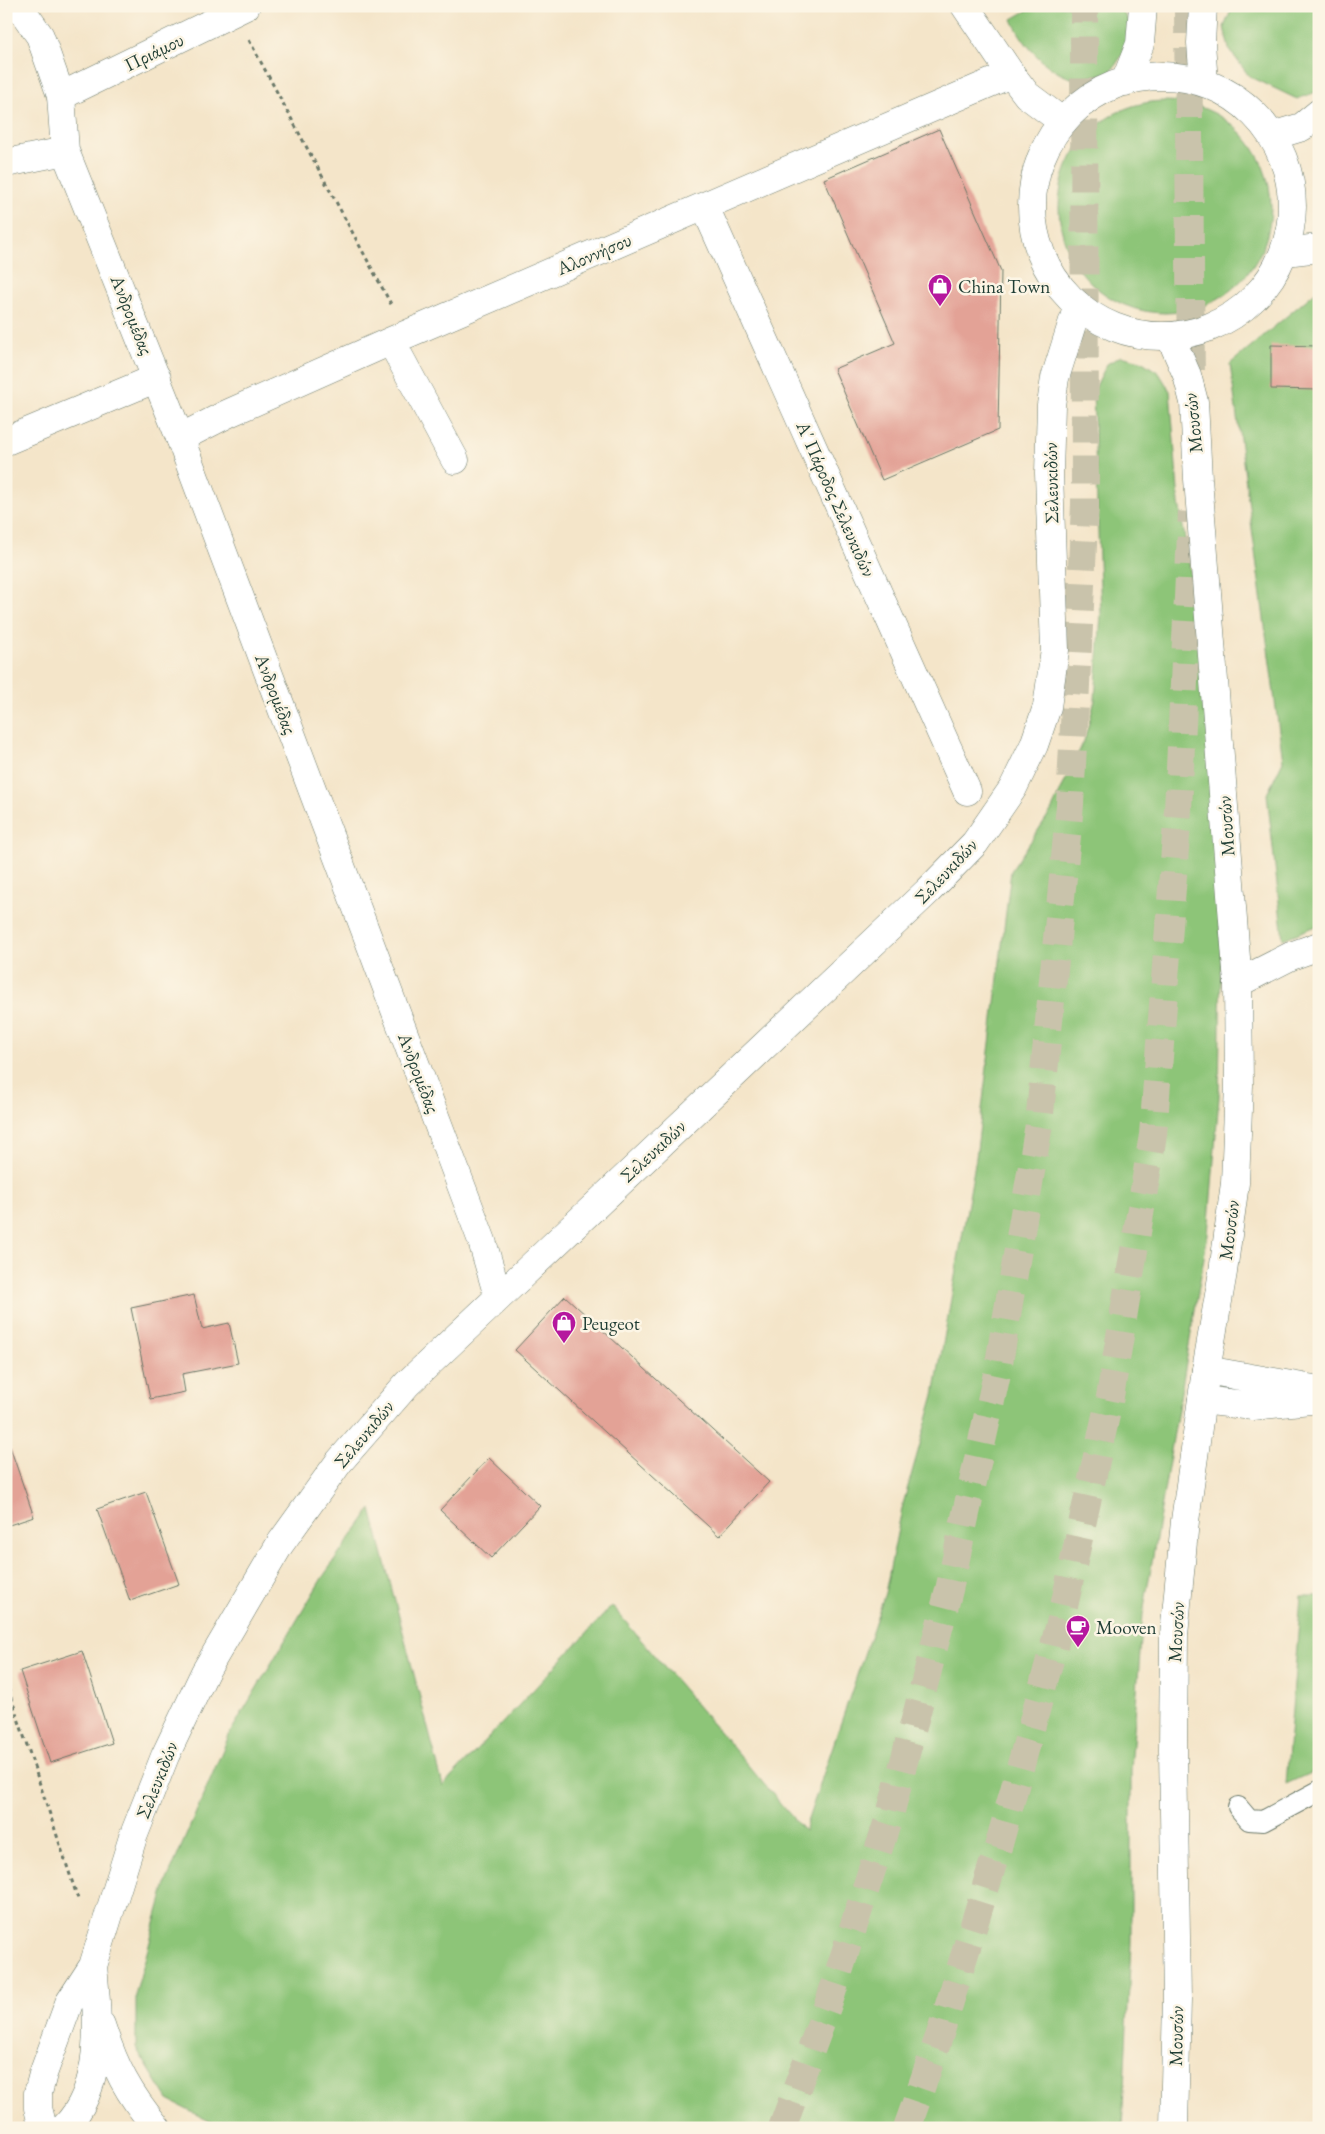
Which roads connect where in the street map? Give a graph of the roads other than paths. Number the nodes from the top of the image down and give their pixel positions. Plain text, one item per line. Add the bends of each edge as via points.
1 (19, 6) edge
2 (965, 6) edge
3 (1143, 6) edge
4 (1203, 6) edge
5 (240, 10) edge
6 (1010, 74) junction
7 (1124, 82) junction
8 (1204, 83) junction
9 (61, 96) junction
10 (1319, 113) edge
11 (1063, 122) junction
12 (1272, 136) junction
13 (64, 151) junction
14 (6, 163) edge
15 (704, 207) junction
16 (1319, 248) edge
17 (1284, 252) junction
18 (1078, 305) junction
19 (1170, 336) junction
20 (399, 338) junction
21 (157, 378) junction
22 (180, 438) junction
23 (6, 442) edge
24 (455, 460) dead end
25 (967, 791) dead end
26 (1319, 946) edge
27 (1238, 983) junction
28 (498, 1296) junction
29 (1206, 1370) junction
30 (1319, 1390) edge
31 (1319, 1399) edge
32 (1202, 1400) junction
33 (1319, 1792) edge
34 (1238, 1807) dead end
35 (93, 1966) junction
36 (97, 2013) junction
37 (43, 2128) edge
38 (64, 2128) edge
39 (157, 2128) edge
40 (1174, 2128) edge

1 - 9 street via 40,36
2 - 6 street
3 - 7 street via 1140,44
4 - 8 street
5 - 9 street, Πριάμου
6 - 11 street via 1027,95
6 - 15 street, Αλοννήσου
7 - 8 street via 1151,76 1178,77
7 - 11 street via 1091,97
8 - 12 street via 1242,104
9 - 13 street
10 - 12 street via 1302,127
11 - 18 street via 1048,143 1038,166 1032,216 1046,265
12 - 17 street via 1286,164 1292,193 1292,223
13 - 14 street
13 - 21 street, Ανδρομέδας
15 - 20 street, Αλοννήσου
15 - 25 street, Α΄ Πάροδος Σελευκιδών
16 - 17 street
17 - 19 street via 1271,278 1251,301 1227,319 1199,331
18 - 19 street via 1105,323 1137,334
18 - 28 street, Σελευκιδών via 1055,378 1051,405 1049,474 1055,650 1047,707 1034,745 1013,788 974,843 928,891
19 - 27 street, Μουσών via 1187,375 1194,402
20 - 22 street, Αλοννήσου
20 - 24 street
21 - 22 street, Ανδρομέδας
21 - 23 street
22 - 28 street, Ανδρομέδας via 482,1241
26 - 27 street via 1291,956
27 - 29 street, Μουσών via 1239,1085 1235,1183 1224,1272
28 - 35 street, Σελευκιδών via 407,1384 339,1462 280,1544 205,1672 165,1756 133,1837
29 - 30 street
29 - 32 street, Μουσών
31 - 32 street via 1253,1406
32 - 40 street, Μουσών via 1185,1521 1174,1635 1177,1999
33 - 34 lane via 1263,1821 1249,1820
35 - 36 street, Σελευκιδών
35 - 37 street, Σελευκιδών via 69,2003 43,2074 38,2093
36 - 38 street, Σελευκιδών via 93,2066 86,2094 73,2119
36 - 39 street via 112,2060 136,2103

